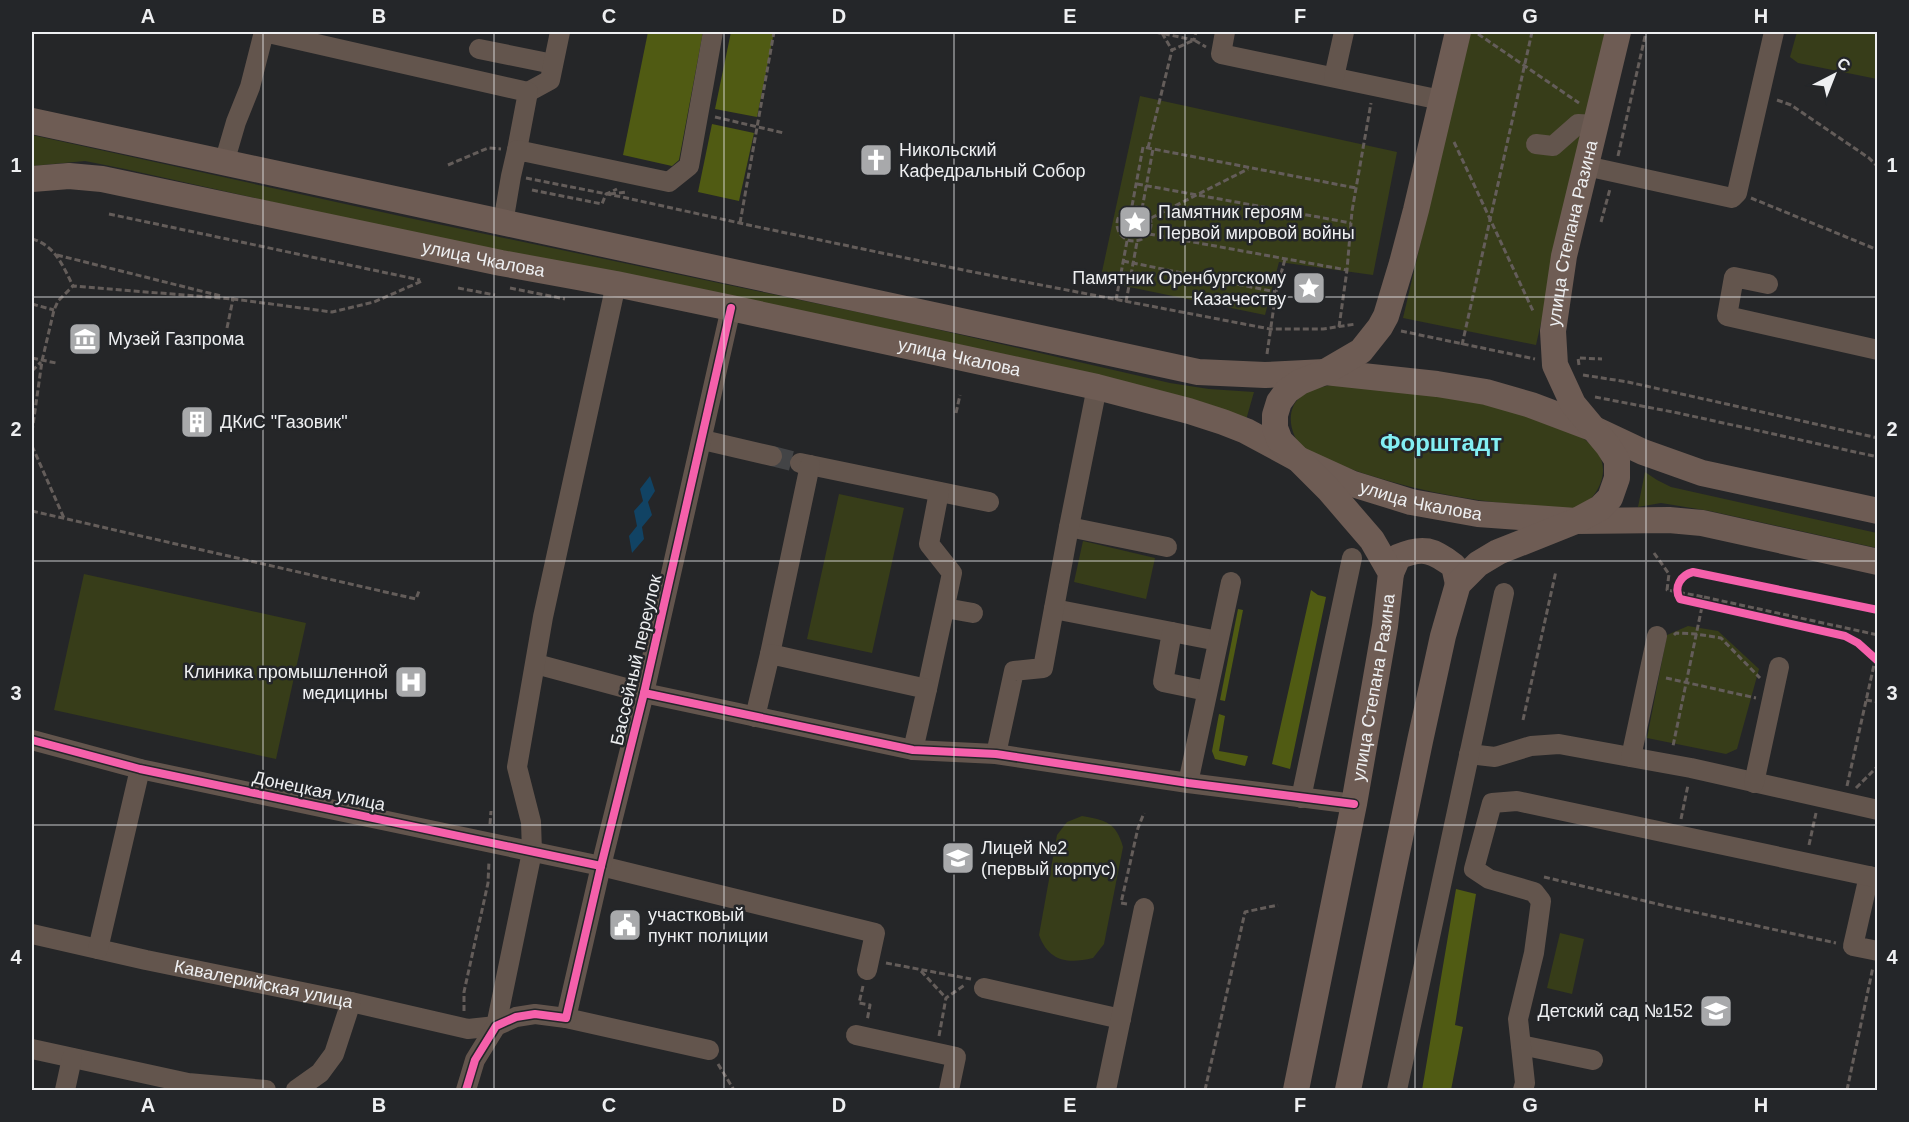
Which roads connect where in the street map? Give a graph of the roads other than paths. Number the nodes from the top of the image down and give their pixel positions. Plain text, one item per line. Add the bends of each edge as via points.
1 (560, 32) edge
2 (713, 32) edge
3 (1225, 32) edge
4 (1344, 32) edge
5 (1458, 32) edge
6 (1618, 32) edge
7 (1774, 32) edge
8 (478, 49) dead end
9 (553, 64) junction
10 (1334, 77) junction
11 (528, 92) junction
12 (1441, 100) junction
13 (1597, 120) junction
14 (32, 121) edge
15 (1536, 144) dead end
16 (517, 150) junction
17 (224, 163) junction
18 (1586, 166) junction
19 (32, 179) edge
20 (503, 223) junction
21 (616, 284) junction
22 (1768, 284) dead end
23 (731, 308) junction
24 (1878, 350) edge
25 (1325, 372) junction
26 (1097, 387) junction
27 (1592, 428) junction
28 (703, 440) junction
29 (772, 456) tunnel mouth
30 (1296, 458) junction
31 (939, 492) junction
32 (988, 502) dead end
33 (1878, 511) edge
34 (1576, 521) junction
35 (1069, 527) junction
36 (1167, 547) dead end
37 (1352, 558) dead end
38 (1878, 562) edge
39 (1391, 573) junction
40 (1231, 582) dead end
41 (1458, 584) junction
42 (1504, 593) dead end
43 (945, 608) junction
44 (1054, 609) junction
45 (973, 613) dead end
46 (1172, 632) junction
47 (1218, 641) junction
48 (1655, 645) road end
49 (770, 654) junction
50 (536, 664) junction
51 (1779, 667) dead end
52 (927, 689) junction
53 (1207, 691) junction
54 (644, 693) junction
55 (755, 717) junction
56 (32, 740) edge
57 (914, 750) junction
58 (996, 754) junction
59 (1469, 754) junction
60 (1631, 756) junction
61 (140, 769) junction
62 (1188, 783) junction
63 (1754, 783) junction
64 (1301, 798) junction
65 (1354, 804) junction
66 (1878, 810) edge
67 (1452, 838) junction
68 (1481, 844) junction
69 (532, 852) junction
70 (601, 866) junction
71 (1873, 877) edge
72 (1144, 908) road end
73 (32, 934) edge
74 (98, 949) junction
75 (1877, 951) edge
76 (868, 965) road end
77 (984, 988) dead end
78 (351, 1002) junction
79 (566, 1018) junction
80 (1121, 1019) junction
81 (496, 1026) junction
82 (464, 1028) junction
83 (856, 1035) dead end
84 (1521, 1045) junction
85 (32, 1049) edge
86 (709, 1050) road end
87 (72, 1058) junction
88 (476, 1060) junction
89 (1593, 1060) dead end
90 (65, 1090) edge
91 (266, 1090) edge
92 (296, 1090) edge
93 (466, 1090) edge
94 (949, 1090) edge
95 (1106, 1090) edge
96 (1296, 1090) edge
97 (1348, 1090) edge
98 (1397, 1090) edge
99 (1523, 1090) edge

1 - 9 street
2 - 16 street via 689,166 669,182
3 - 10 street via 1221,54
4 - 10 street
5 - 12 main road
6 - 13 main road, улица Степана Разина
7 - 18 street via 1737,193 1732,198
8 - 9 street
9 - 11 street via 550,80
10 - 12 street
11 - 16 street
11 - 17 street via 264,32
12 - 25 main road via 1386,316 1361,351
13 - 15 street via 1578,124 1553,146
13 - 18 main road, улица Степана Разина
14 - 17 main road, улица Чкалова
16 - 20 street
17 - 20 main road, улица Чкалова
18 - 27 main road, улица Степана Разина via 1564,255 1553,331 1567,366 1573,404
19 - 21 main road, улица Чкалова via 102,179
20 - 25 main road, улица Чкалова via 1198,372
21 - 23 main road, улица Чкалова
21 - 50 street
22 - 24 street via 1734,277 1727,316
23 - 26 main road, улица Чкалова
23 - 28 street, Бассейный переулок
25 - 27 main road, улица Чкалова via 1486,392
25 - 30 main road via 1300,382 1279,402 1275,428 1280,441
26 - 30 main road, улица Чкалова via 1223,422
26 - 35 street
27 - 33 main road, улица Чкалова via 1702,473
27 - 34 main road, улица Степана Разина via 1617,460 1617,478 1610,498
28 - 29 street
28 - 54 street, Бассейный переулок
30 - 34 main road, улица Чкалова via 1353,484 1412,502 1478,514
30 - 39 main road, улица Степана Разина via 1366,533
31 - 32 street
31 - 43 street via 929,544 952,573
31 - 49 street via 805,464
34 - 38 main road, улица Чкалова via 1702,523
34 - 41 main road via 1498,552 1478,564
35 - 36 street
35 - 44 street
37 - 64 street
39 - 41 main road via 1398,557 1412,551 1436,553 1454,566
39 - 65 main road, улица Степана Разина
40 - 47 street
41 - 97 main road via 1417,753
42 - 59 street
43 - 45 street
43 - 52 street
44 - 46 street
44 - 58 street via 1043,668 1014,671
46 - 47 street
46 - 53 street via 1163,682
47 - 53 street
48 - 60 street
49 - 52 street
49 - 55 street
50 - 54 street
50 - 69 street via 517,767 531,822
51 - 63 street
52 - 57 street
53 - 62 street
54 - 55 street
54 - 70 street, Бассейный переулок
55 - 57 street
56 - 61 street, Донецкая улица
57 - 58 street
58 - 62 street
59 - 60 street via 1495,757 1531,746 1559,744
59 - 67 street
60 - 63 street
61 - 69 street, Донецкая улица
61 - 74 street
62 - 64 street
63 - 66 street
64 - 65 street
65 - 96 main road, улица Степана Разина
67 - 68 street
67 - 98 street
68 - 71 street via 1492,803 1517,801
68 - 84 street via 1474,869 1489,879 1534,892 1541,901 1518,1020
69 - 70 street, Донецкая улица
69 - 81 street
70 - 76 street, Донецкая улица via 875,933
70 - 79 street, Бассейный переулок
71 - 75 street via 1853,946
72 - 80 street
73 - 74 street, Кавалерийская улица
74 - 78 street, Кавалерийская улица
77 - 80 street
78 - 82 street, Кавалерийская улица
78 - 92 street via 334,1053 320,1073
79 - 81 street, Кавалерийская улица via 536,1014
79 - 86 street, Кавалерийская улица
80 - 95 street
81 - 82 street, Кавалерийская улица
81 - 88 street
82 - 88 street
83 - 94 street via 956,1056
84 - 89 street
84 - 99 street
85 - 87 street
87 - 90 street
87 - 91 street via 188,1083
88 - 93 street

